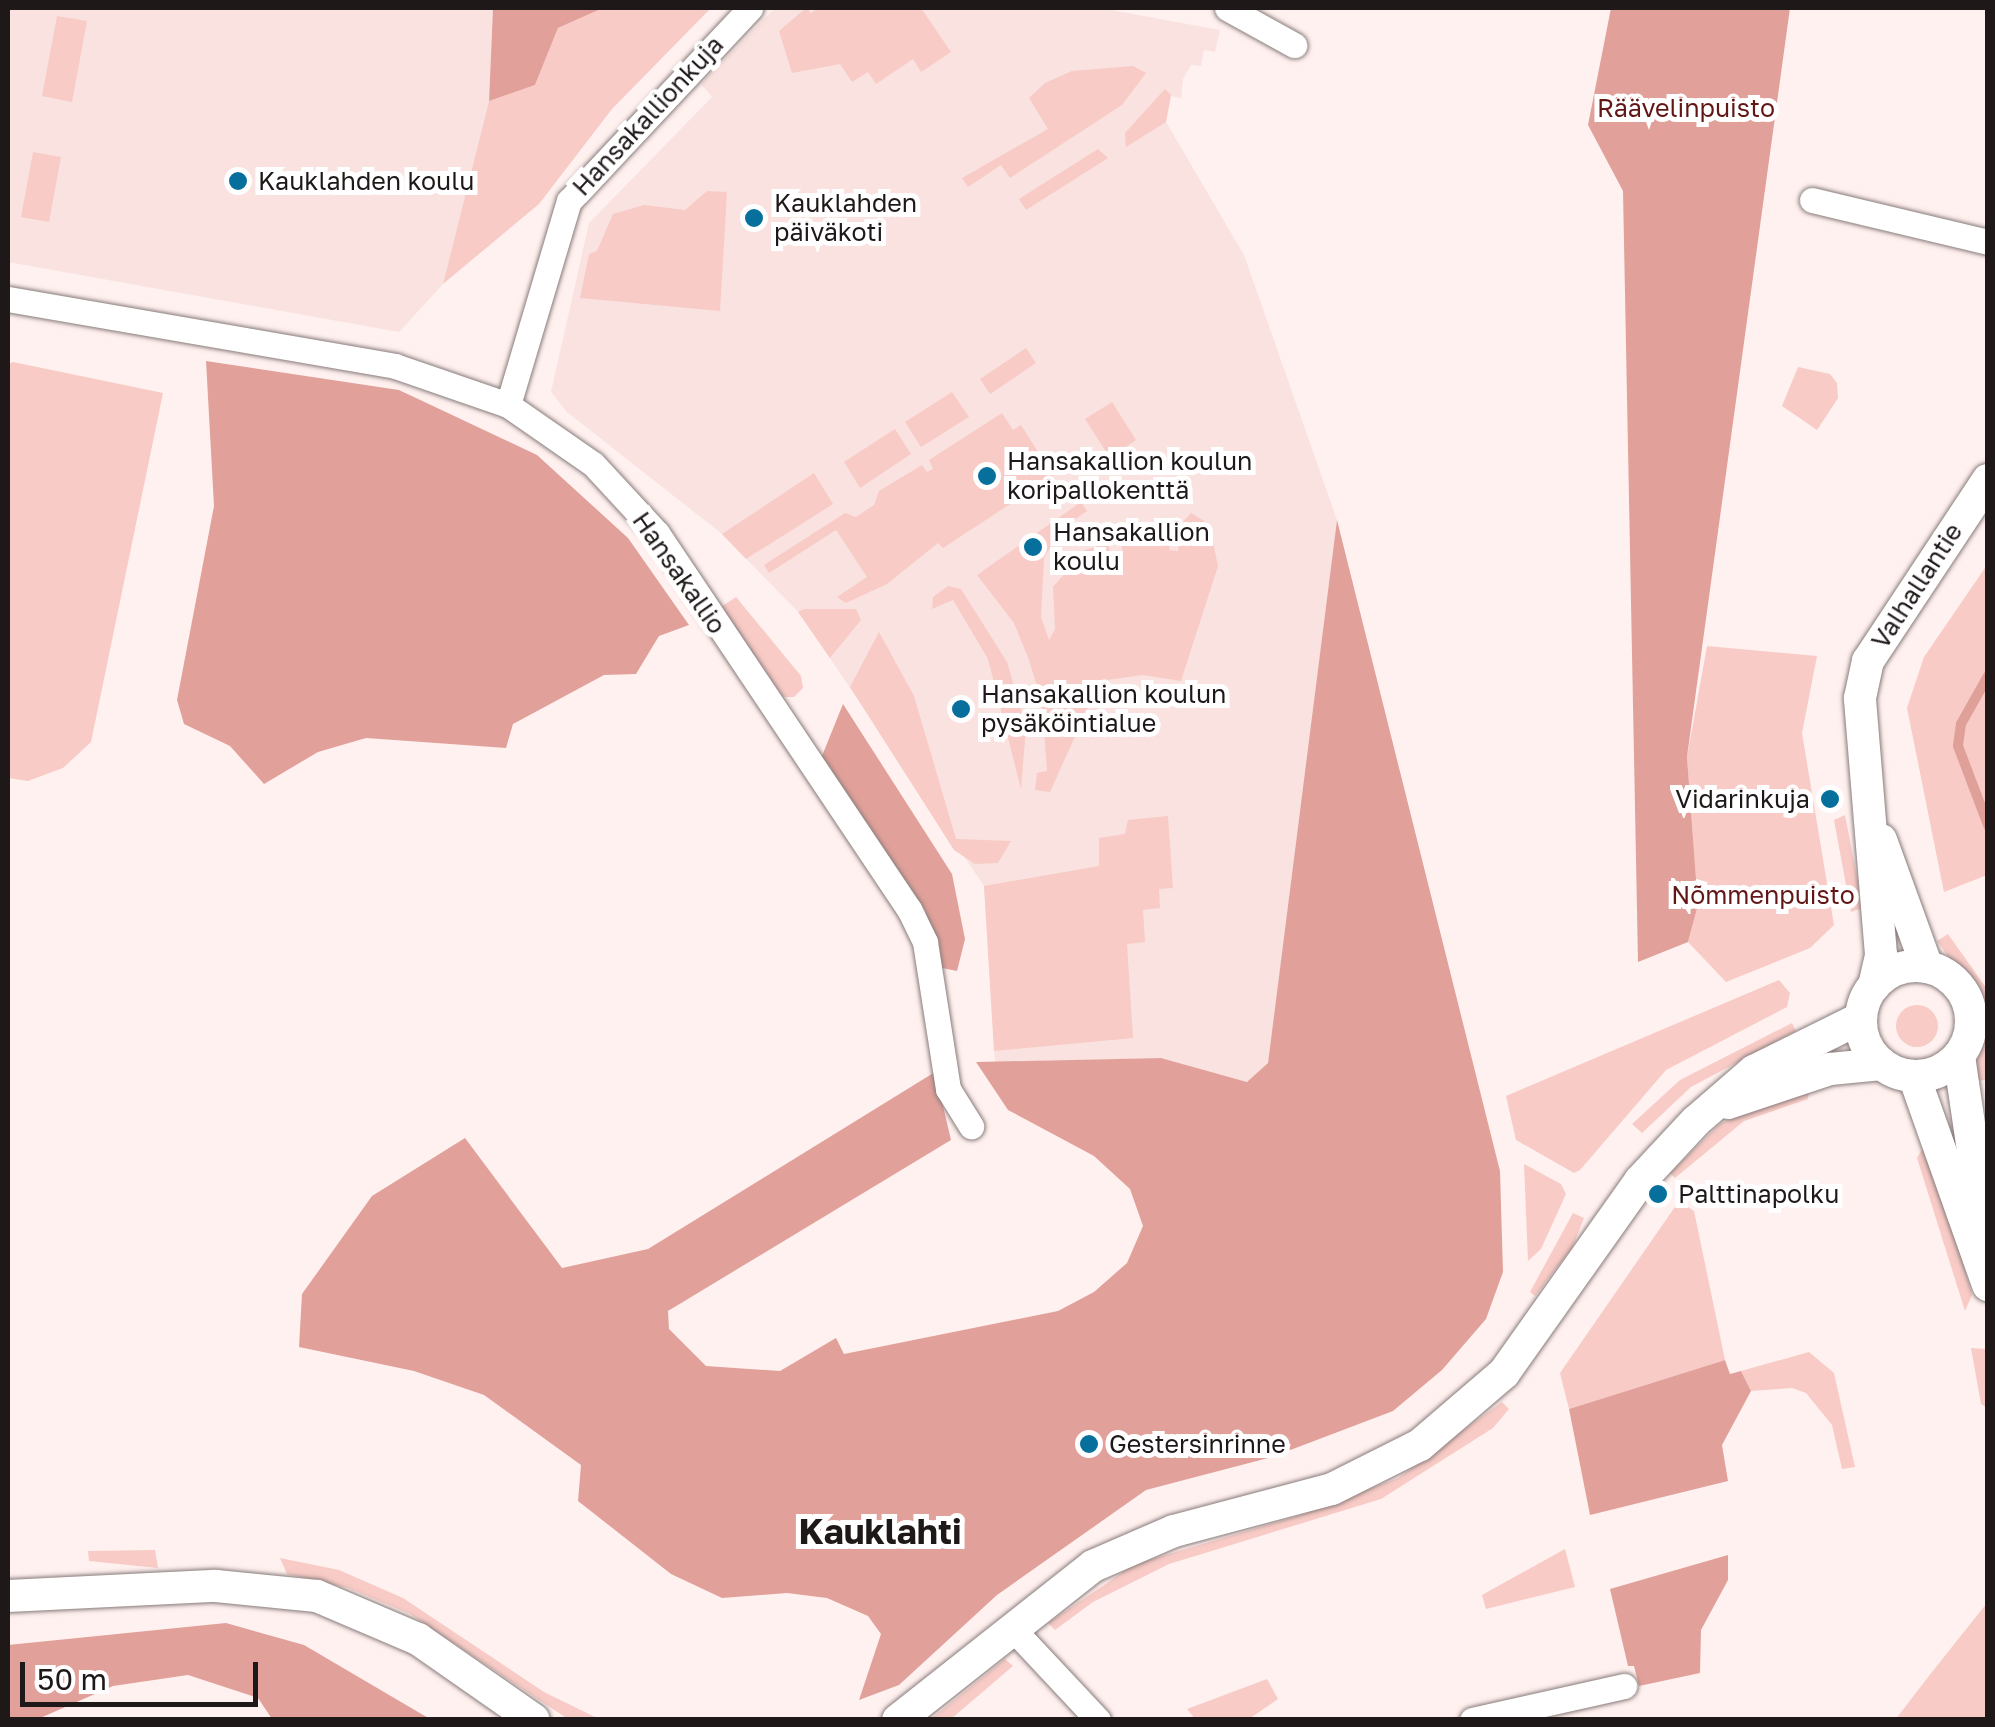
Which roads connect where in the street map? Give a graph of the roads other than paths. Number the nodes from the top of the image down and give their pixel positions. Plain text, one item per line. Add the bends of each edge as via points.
1 (750, 8) edge
2 (1226, 8) edge
3 (1294, 45) dead end
4 (1812, 200) dead end
5 (1988, 242) edge
6 (8, 299) edge
7 (508, 405) junction
8 (1988, 480) edge
9 (1873, 817) junction
10 (1928, 967) junction
11 (1874, 986) junction
12 (1862, 1018) junction
13 (1959, 1056) junction
14 (1882, 1064) junction
15 (1914, 1076) junction
16 (1715, 1107) junction
17 (971, 1126) dead end
18 (1977, 1245) junction
19 (1988, 1285) edge
20 (8, 1596) edge
21 (1012, 1628) junction
22 (1624, 1686) dead end
23 (534, 1720) edge
24 (898, 1720) edge
25 (1098, 1720) edge
26 (1472, 1720) edge

1 - 7 street, Hansakallionkuja via 569,201
2 - 3 street
4 - 5 street
6 - 7 street, Hansakallio via 337,353
7 - 17 street, Hansakallio via 592,464 657,533 894,886 925,942 948,1088
8 - 9 street, Valhallantie via 1868,661 1860,698
9 - 10 street, Valhallantie via 1915,948
9 - 11 street, Valhallantie via 1873,904 1881,955
10 - 11 street via 1898,969
10 - 13 street via 1955,982 1970,1010
11 - 12 street
12 - 14 street via 1863,1035
12 - 16 street via 1754,1070
13 - 15 street
13 - 18 street via 1974,1158
14 - 15 street
14 - 16 street via 1830,1068
15 - 18 street
16 - 21 street via 1640,1181 1504,1374 1431,1436 1332,1489 1130,1548 1093,1566
18 - 19 street
20 - 23 street via 216,1586 317,1596 418,1639
21 - 24 street
21 - 25 street
22 - 26 street

